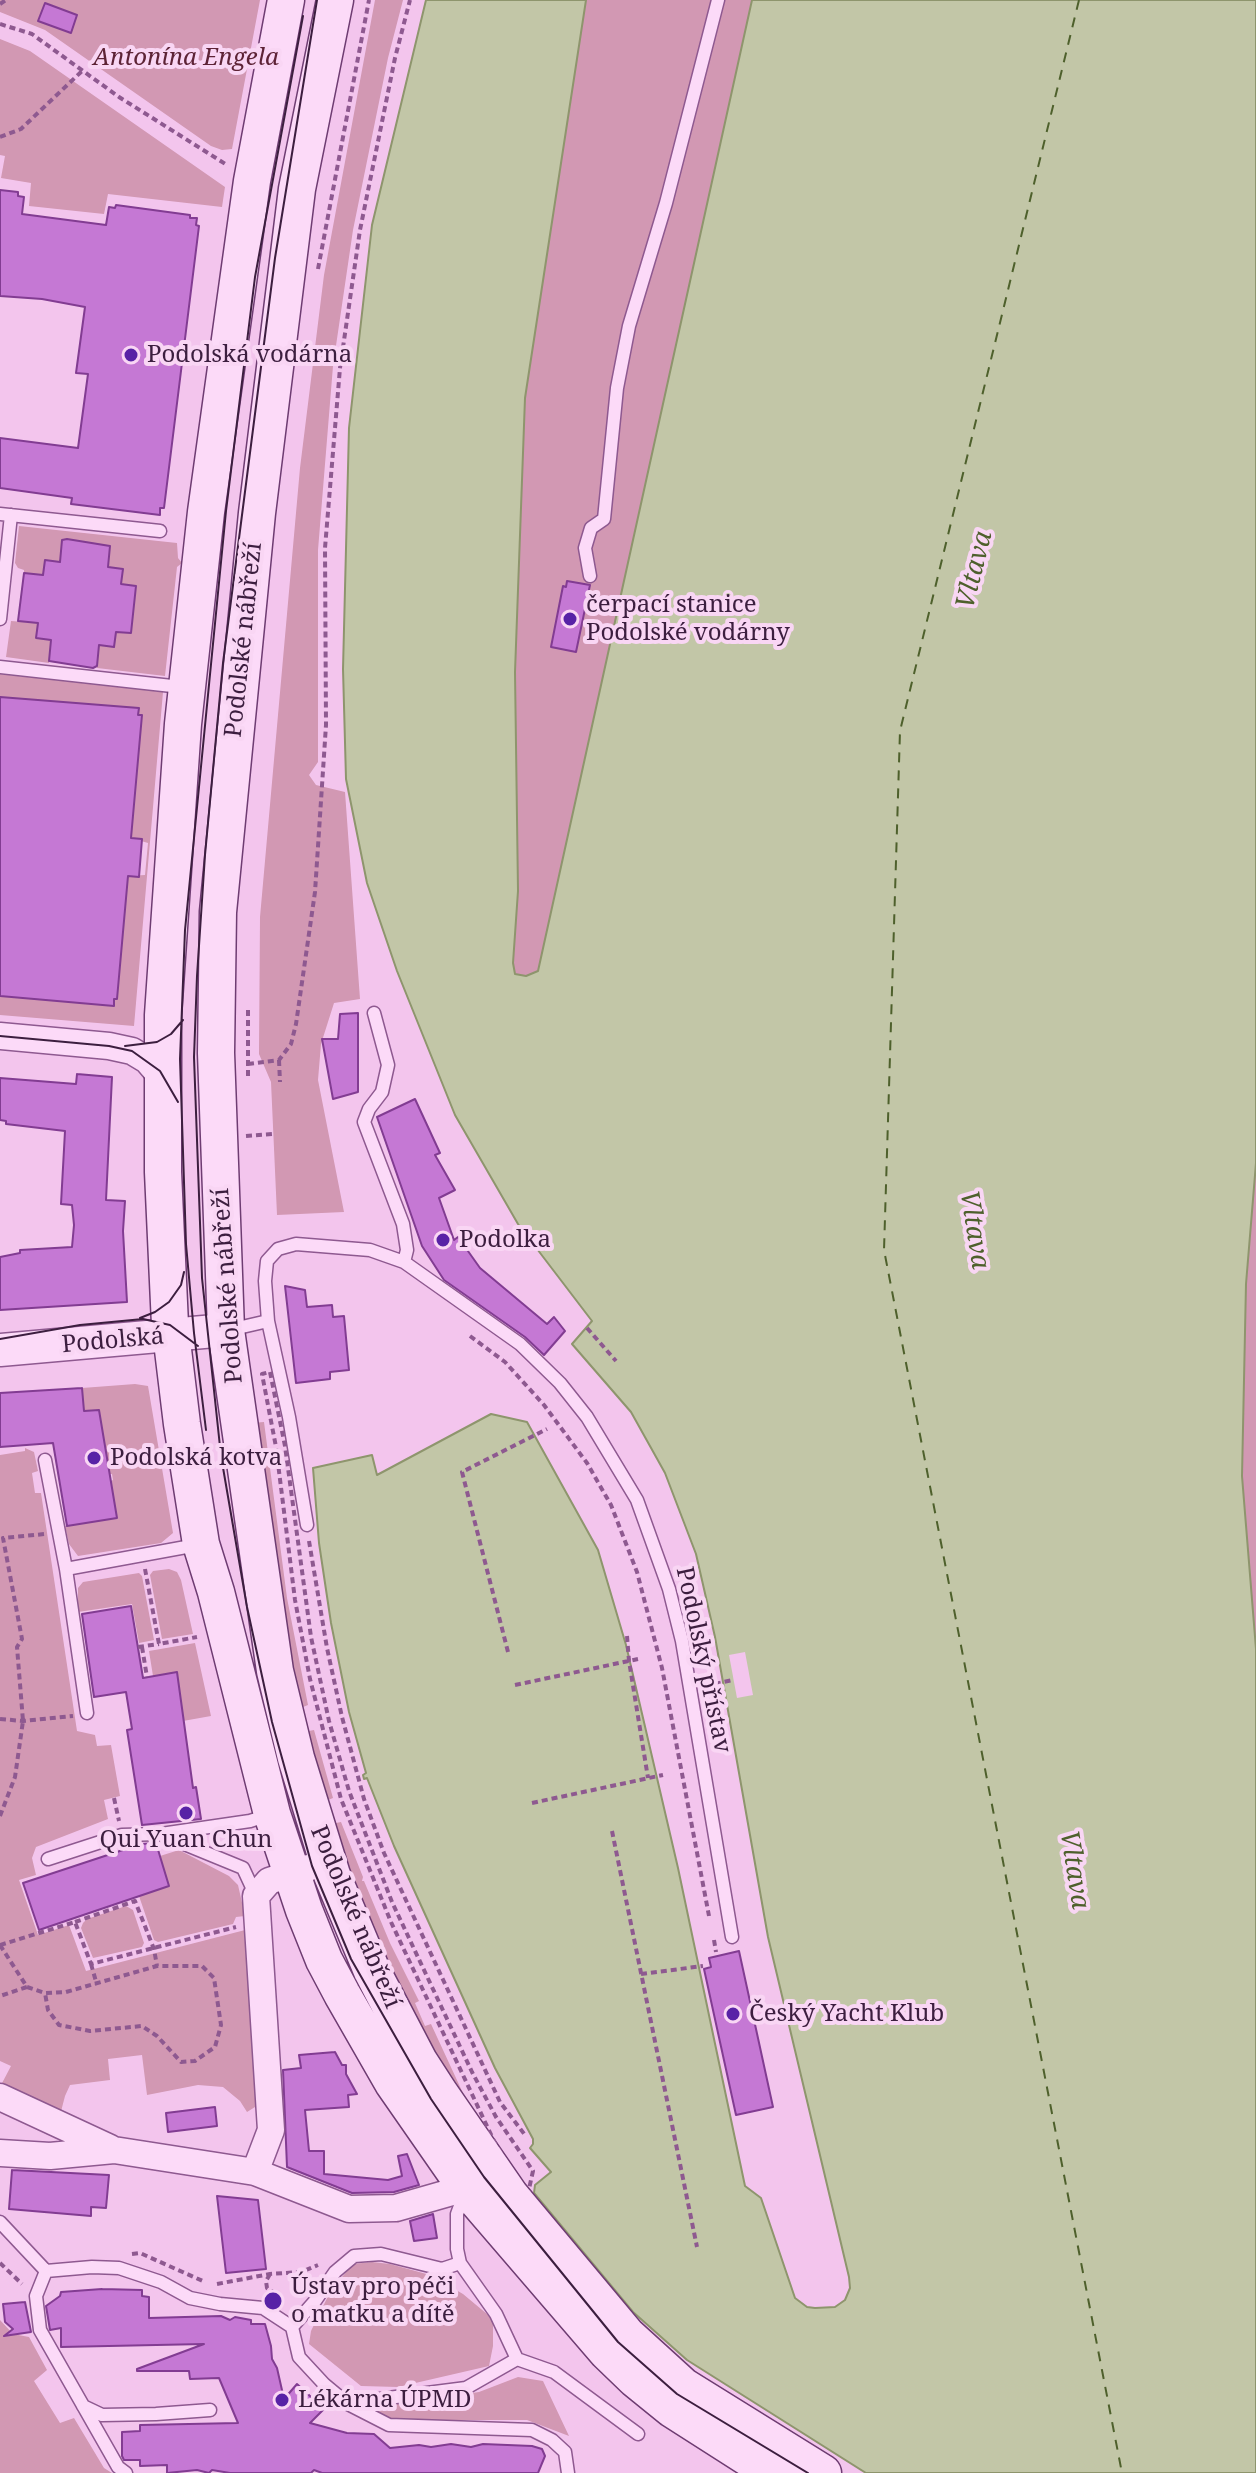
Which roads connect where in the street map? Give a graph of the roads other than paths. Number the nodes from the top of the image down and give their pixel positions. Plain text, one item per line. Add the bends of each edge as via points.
1 (286, 0) edge
2 (335, 0) edge
3 (718, 0) edge
4 (6, 514) edge
5 (160, 531) dead end
6 (590, 576) dead end
7 (0, 619) edge
8 (0, 667) edge
9 (172, 686) dead end
10 (374, 1013) dead end
11 (0, 1036) edge
12 (162, 1093) junction
13 (404, 1262) junction
14 (268, 1321) junction
15 (226, 1330) junction
16 (172, 1336) junction
17 (0, 1350) edge
18 (45, 1460) dead end
19 (307, 1525) road end
20 (201, 1544) junction
21 (66, 1569) junction
22 (87, 1713) dead end
23 (272, 1814) junction
24 (160, 1834) junction
25 (48, 1859) dead end
26 (327, 1861) junction
27 (291, 1874) junction
28 (257, 1908) junction
29 (732, 1937) dead end
30 (0, 2097) edge
31 (114, 2150) junction
32 (0, 2153) edge
33 (255, 2172) junction
34 (480, 2180) junction
35 (0, 2222) edge
36 (460, 2263) junction
37 (46, 2271) junction
38 (292, 2327) junction
39 (517, 2359) junction
40 (348, 2404) junction
41 (81, 2405) junction
42 (210, 2410) dead end
43 (638, 2434) dead end
44 (126, 2473) edge
45 (568, 2473) edge
46 (772, 2473) edge
47 (823, 2473) edge

1 - 12 main road, Podolské nábřeží via 252,181 206,512 183,724
2 - 15 main road, Podolské nábřeží via 297,189 257,513 218,912 216,1053
3 - 6 lane via 629,326 604,519 591,528 585,548
4 - 5 lane
4 - 7 lane
8 - 9 lane
10 - 13 lane via 388,1065 382,1092 364,1122 403,1224
11 - 12 street via 132,1051 158,1073
12 - 16 main road, Podolské nábřeží
13 - 14 lane, Podolský přístav via 370,1250 286,1245 267,1261
13 - 29 lane, Podolský přístav via 520,1344 560,1383 637,1500 669,1589
14 - 15 lane
14 - 19 lane
15 - 16 street, Podolská
15 - 26 main road, Podolské nábřeží via 275,1671
16 - 17 street, Podolská
16 - 20 main road, Podolské nábřeží
18 - 21 lane
20 - 21 lane
20 - 23 main road, Podolské nábřeží
21 - 22 lane
23 - 24 lane
23 - 27 main road, Podolské nábřeží
24 - 25 lane via 122,1835
24 - 28 lane via 243,1868
26 - 27 street
26 - 34 main road, Podolské nábřeží via 372,1971
27 - 28 street via 269,1881
27 - 34 main road, Podolské nábřeží via 324,1960 393,2083
28 - 33 street via 271,2130
30 - 31 street
31 - 32 street via 50,2156
31 - 33 street
33 - 34 street via 349,2209 396,2208
34 - 36 lane via 457,2214
34 - 46 main road, Podolské nábřeží via 607,2352 672,2409
34 - 47 main road, Podolské nábřeží via 510,2195 627,2335 665,2372
35 - 37 lane
36 - 38 lane via 442,2269 381,2254 354,2256
36 - 39 lane via 496,2314
37 - 38 lane via 111,2267 161,2282 190,2298 263,2308
37 - 41 lane via 36,2296 40,2330
38 - 40 lane via 299,2357
39 - 40 lane via 466,2388
39 - 43 lane via 554,2372
40 - 45 lane via 389,2425 532,2430 565,2452
41 - 42 lane via 102,2415
41 - 44 lane

